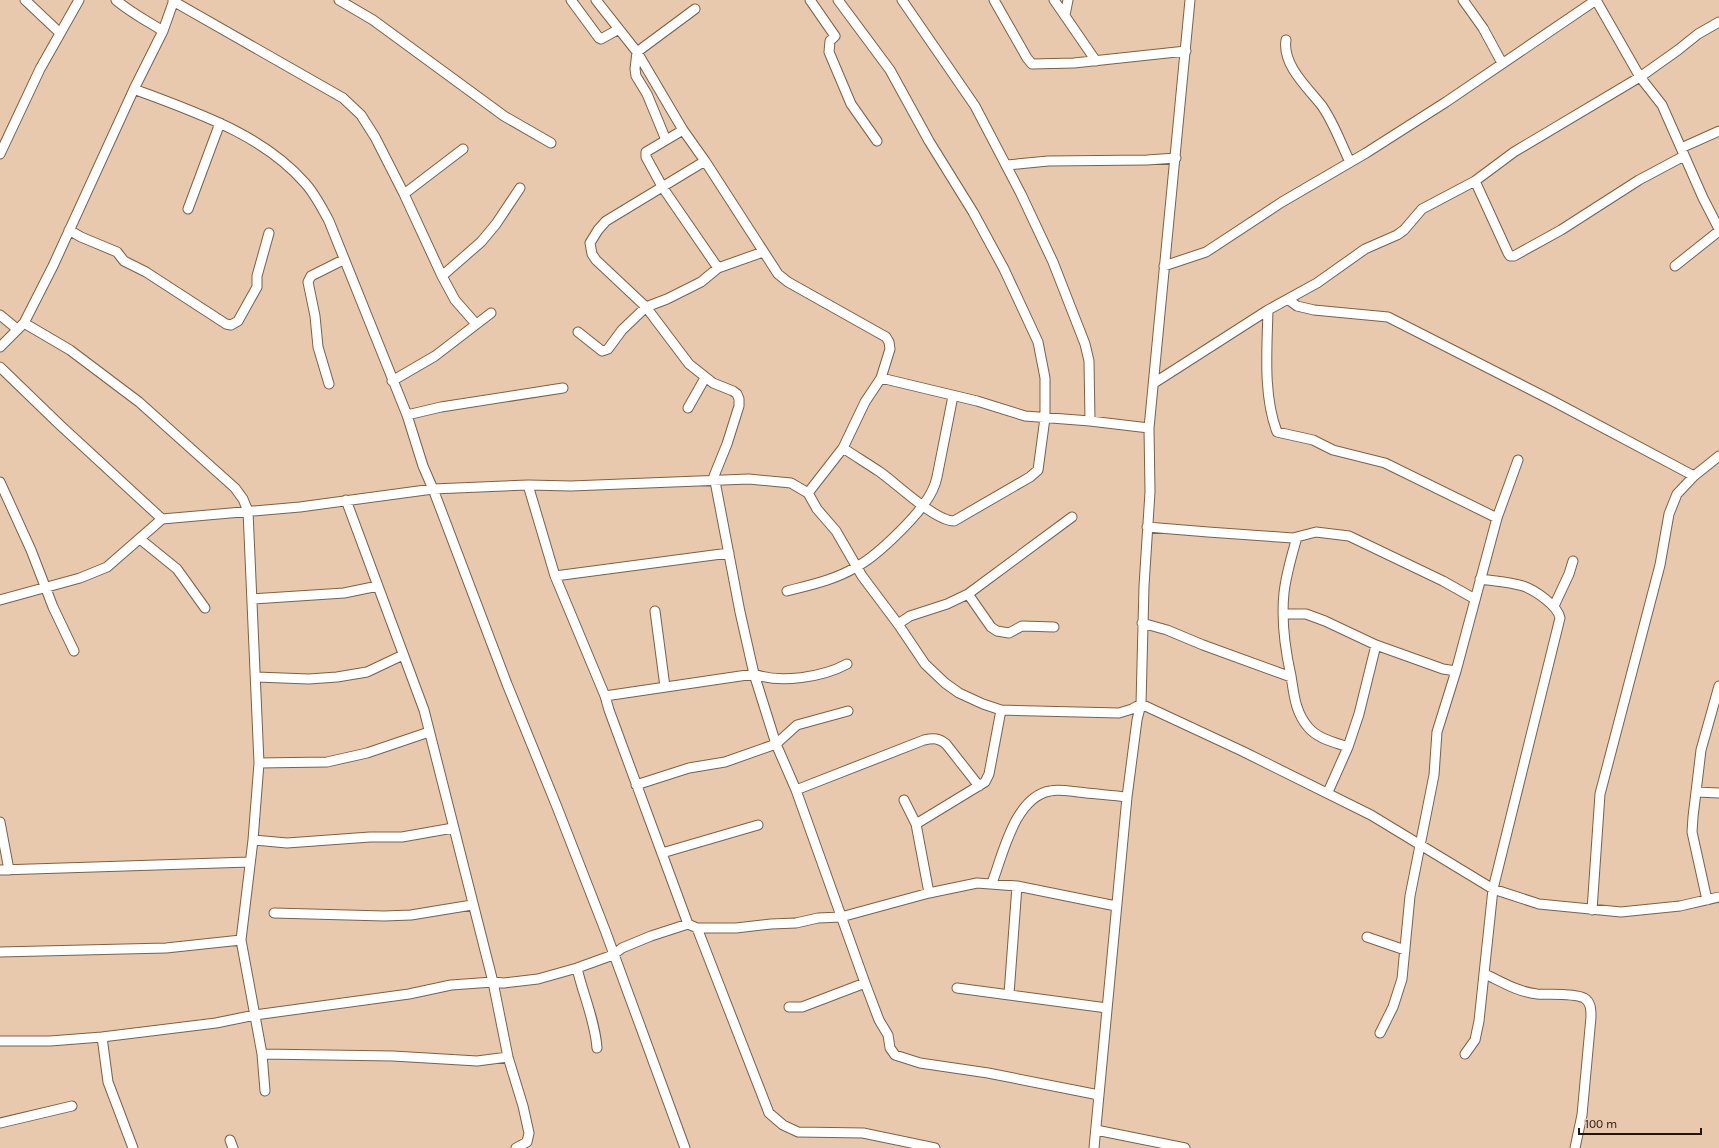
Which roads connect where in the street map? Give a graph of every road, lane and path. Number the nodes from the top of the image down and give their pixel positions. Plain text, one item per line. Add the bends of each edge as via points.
1 (25, 0) edge
2 (79, 0) edge
3 (116, 0) edge
4 (174, 0) edge
5 (339, 0) edge
6 (596, 0) edge
7 (810, 0) edge
8 (838, 0) edge
9 (902, 0) edge
10 (994, 0) edge
11 (1054, 0) edge
12 (1068, 0) edge
13 (1190, 0) edge
14 (1463, 0) edge
15 (1596, 0) edge
16 (576, 2) edge
17 (695, 9) dead end
18 (1065, 15) junction
19 (1719, 22) edge
20 (619, 29) junction
21 (163, 31) junction
22 (60, 32) junction
23 (1286, 40) dead end
24 (1186, 51) junction
25 (637, 52) junction
26 (1096, 61) junction
27 (1502, 63) junction
28 (1640, 77) junction
29 (657, 87) junction
30 (134, 89) junction
31 (647, 94) junction
32 (220, 123) junction
33 (683, 130) junction
34 (1719, 131) edge
35 (666, 140) junction
36 (877, 141) dead end
37 (551, 143) dead end
38 (463, 149) dead end
39 (1683, 152) junction
40 (0, 154) edge
41 (1176, 158) junction
42 (705, 161) junction
43 (1350, 162) junction
44 (1007, 166) junction
45 (1475, 181) junction
46 (520, 188) dead end
47 (663, 188) junction
48 (404, 194) junction
49 (188, 209) dead end
50 (69, 230) junction
51 (1719, 230) edge
52 (269, 233) dead end
53 (763, 252) junction
54 (344, 260) junction
55 (1164, 266) junction
56 (1675, 266) dead end
57 (718, 268) junction
58 (442, 276) junction
59 (1288, 300) junction
60 (646, 307) junction
61 (1268, 310) junction
62 (491, 313) dead end
63 (0, 315) edge
64 (476, 324) junction
65 (20, 326) junction
66 (578, 332) dead end
67 (0, 347) edge
68 (0, 367) edge
69 (705, 378) junction
70 (881, 378) junction
71 (392, 381) junction
72 (1154, 383) junction
73 (329, 384) dead end
74 (563, 388) dead end
75 (953, 396) junction
76 (688, 408) dead end
77 (406, 414) junction
78 (1045, 418) junction
79 (1090, 421) junction
80 (1149, 428) junction
81 (843, 448) junction
82 (1719, 456) edge
83 (1518, 460) dead end
84 (1694, 476) junction
85 (715, 480) junction
86 (0, 482) edge
87 (528, 485) junction
88 (433, 490) junction
89 (808, 493) junction
90 (346, 500) junction
91 (924, 505) junction
92 (248, 511) junction
93 (1072, 517) dead end
94 (1497, 518) junction
95 (162, 519) junction
96 (1148, 526) junction
97 (1296, 536) junction
98 (140, 539) junction
99 (729, 553) junction
100 (1573, 561) dead end
101 (857, 567) junction
102 (555, 576) junction
103 (1480, 579) junction
104 (378, 586) junction
105 (46, 589) junction
106 (787, 592) dead end
107 (968, 594) junction
108 (252, 599) junction
109 (1475, 599) junction
110 (0, 600) edge
111 (1554, 606) junction
112 (205, 608) dead end
113 (655, 612) dead end
114 (1283, 614) junction
115 (1142, 623) junction
116 (898, 624) junction
117 (1054, 627) dead end
118 (1376, 645) junction
119 (74, 651) dead end
120 (403, 654) junction
121 (848, 664) dead end
122 (1456, 671) junction
123 (754, 674) junction
124 (256, 677) junction
125 (1291, 677) junction
126 (1719, 686) edge
127 (665, 687) junction
128 (606, 696) junction
129 (1141, 704) junction
130 (1001, 710) junction
131 (848, 711) dead end
132 (429, 732) junction
133 (776, 744) junction
134 (1348, 747) junction
135 (259, 763) junction
136 (636, 785) junction
137 (979, 786) junction
138 (796, 790) junction
139 (1328, 792) junction
140 (1696, 792) junction
141 (1719, 793) edge
142 (1127, 797) junction
143 (904, 800) dead end
144 (0, 822) edge
145 (916, 824) junction
146 (758, 825) dead end
147 (453, 828) junction
148 (253, 840) junction
149 (1420, 845) junction
150 (662, 853) junction
151 (250, 862) junction
152 (5, 870) edge
153 (992, 883) junction
154 (1017, 886) junction
155 (1493, 889) junction
156 (929, 893) junction
157 (1719, 896) edge
158 (1707, 900) junction
159 (472, 905) junction
160 (1116, 906) junction
161 (1592, 910) junction
162 (274, 913) dead end
163 (841, 916) junction
164 (688, 924) junction
165 (697, 928) junction
166 (1367, 937) dead end
167 (241, 940) junction
168 (1405, 950) junction
169 (0, 952) edge
170 (614, 955) junction
171 (577, 968) junction
172 (1485, 974) junction
173 (493, 982) junction
174 (865, 983) junction
175 (957, 988) dead end
176 (1009, 994) junction
177 (789, 1007) dead end
178 (1107, 1008) junction
179 (255, 1015) junction
180 (1380, 1033) dead end
181 (102, 1037) junction
182 (0, 1041) edge
183 (596, 1048) dead end
184 (262, 1054) junction
185 (1465, 1054) dead end
186 (508, 1057) junction
187 (265, 1091) dead end
188 (1099, 1095) junction
189 (72, 1106) dead end
190 (0, 1123) edge
191 (1096, 1130) junction
192 (133, 1148) edge
193 (516, 1148) edge
194 (685, 1148) edge
195 (936, 1148) edge
196 (1094, 1148) edge
197 (1185, 1148) edge
198 (1575, 1148) edge

1 - 22 street
2 - 22 street
3 - 21 street
4 - 21 street
4 - 48 street via 343,98 360,115 371,132
5 - 37 street via 373,20 504,116
6 - 20 street
7 - 36 street via 835,36 830,41 829,52 851,104
8 - 78 street via 890,70 1004,269 1038,342 1045,378
9 - 44 street via 975,106
10 - 26 street via 1032,64
11 - 18 street
12 - 18 street
13 - 24 street
14 - 27 street via 1483,28
15 - 27 street
15 - 28 street
16 - 20 street via 596,36 601,39
17 - 25 street
18 - 26 street
19 - 28 street via 1698,34
20 - 25 street
21 - 30 street
22 - 40 street
23 - 43 street via 1286,50 1295,72 1322,107
24 - 26 street
24 - 41 street
25 - 29 street
25 - 31 street via 635,69
27 - 43 street
28 - 39 street via 1662,105
28 - 45 street via 1514,152
29 - 31 street
29 - 33 street
30 - 32 street
30 - 50 street
31 - 35 street
32 - 49 street
32 - 54 street via 252,139 288,166 304,182 329,222
33 - 35 street
33 - 42 street
34 - 39 street
35 - 47 street via 646,152 646,157
38 - 48 street
39 - 45 street via 1561,230 1514,256 1508,253
39 - 51 street
41 - 44 street via 1048,161
41 - 55 street
42 - 47 street
42 - 53 street
43 - 55 street via 1282,202 1206,252
44 - 79 street via 1053,262 1085,344 1089,361
45 - 59 street via 1422,209 1397,235 1365,248 1317,283
46 - 58 street via 481,242
47 - 57 street
47 - 60 street via 606,222 590,243 596,260
48 - 58 street
50 - 52 street via 117,252 124,261 231,325 238,321 257,287 257,276
50 - 65 street via 53,266
51 - 56 street
53 - 57 street
53 - 70 street via 778,274 788,282 886,337 890,348
54 - 71 street
54 - 73 street via 311,276 308,282 318,347
55 - 72 street
57 - 60 street via 701,282
58 - 64 street via 455,300
59 - 61 street
59 - 84 street via 1297,306 1314,310 1388,317
60 - 66 street via 622,330 608,350 602,351
60 - 69 street via 689,364
61 - 72 street
61 - 94 street via 1269,394 1277,432 1313,440 1333,450 1385,462
62 - 64 street
63 - 65 street
64 - 71 street via 435,356
65 - 67 street
65 - 92 street via 70,350 139,402 235,488
68 - 95 street
69 - 76 street
69 - 85 street via 737,394 740,406
70 - 75 street
70 - 81 street via 864,402
71 - 77 street
72 - 80 street
74 - 77 street via 441,406
75 - 78 street via 1025,416
75 - 91 street via 936,482
77 - 88 street via 422,466
78 - 79 street
78 - 91 street via 1038,470 1035,474 954,521 947,521
79 - 80 street
80 - 96 street
81 - 89 street
81 - 91 street
82 - 84 street
83 - 94 street
84 - 161 street via 1678,494 1669,514 1660,564 1600,794
85 - 87 street via 571,486
85 - 89 street via 749,479 791,483
85 - 99 street
86 - 105 street
87 - 88 street
87 - 102 street
88 - 90 street
88 - 170 street
89 - 101 street via 817,509 836,531
90 - 92 street
90 - 104 street
91 - 101 street via 896,534
92 - 95 street
92 - 108 street
93 - 107 street
94 - 103 street
95 - 98 street
96 - 97 street via 1293,538
96 - 115 street
97 - 109 street via 1316,532 1349,536
97 - 114 street via 1284,593
98 - 105 street via 107,567
98 - 112 street via 177,569
99 - 102 street
99 - 123 street
100 - 111 street via 1570,574
101 - 106 street via 828,580
101 - 116 street
102 - 128 street
103 - 109 street
103 - 111 street via 1523,586
104 - 108 street via 344,593
104 - 120 street
105 - 110 street
105 - 119 street
107 - 116 street via 910,616
107 - 117 street via 991,627 997,631 1009,633 1022,626
108 - 124 street
109 - 122 street
111 - 155 street via 1560,618
113 - 127 street
114 - 118 street via 1306,614
114 - 125 street
115 - 125 street
115 - 129 street
116 - 130 street via 925,664 945,683 983,704
118 - 122 street
118 - 134 street
120 - 124 street via 367,672 337,677
120 - 132 street via 424,710
121 - 123 street via 809,677 773,678
122 - 149 street via 1437,732 1434,775
123 - 127 street
123 - 133 street
124 - 135 street
125 - 134 street via 1294,698 1308,728 1322,738
126 - 140 street via 1701,750
127 - 128 street
128 - 136 street
129 - 130 street via 1118,713
129 - 139 street
129 - 142 street
130 - 137 street via 989,774 985,782
131 - 133 street via 797,725
132 - 135 street via 345,758 320,762
132 - 147 street
133 - 136 street via 725,762 689,768
133 - 138 street
134 - 139 street
135 - 148 street
136 - 150 street
137 - 138 street via 946,744 940,739 933,738
137 - 145 street
138 - 163 street
139 - 149 street via 1372,815
140 - 141 street
140 - 158 street via 1692,832
142 - 153 street via 1051,790 1040,793 1028,802 1019,815
142 - 160 street
143 - 145 street
144 - 152 street
145 - 156 street
146 - 150 street
147 - 148 street via 402,837 287,843
147 - 159 street
148 - 151 street
149 - 155 street
149 - 168 street via 1410,896
150 - 164 street
151 - 152 street
151 - 167 street
153 - 154 street
153 - 156 street via 977,883
154 - 160 street
154 - 176 street
155 - 161 street via 1539,904
155 - 172 street
156 - 163 street
157 - 158 street
158 - 161 street via 1680,906 1621,912
159 - 162 street via 390,916
159 - 173 street
160 - 178 street
163 - 165 street via 796,923
163 - 174 street
164 - 165 street
164 - 170 street via 622,948
165 - 195 street via 769,1113 783,1125 798,1132 863,1133
166 - 168 street
167 - 169 street via 166,948
167 - 179 street
168 - 180 street via 1402,979 1393,1007
170 - 171 street
170 - 194 street
171 - 173 street via 538,979
171 - 183 street via 591,1015
172 - 185 street via 1480,1021 1475,1040
172 - 198 street via 1521,991 1578,997 1588,1002 1591,1017 1582,1115
173 - 179 street via 451,985 409,994
173 - 186 street
174 - 177 street via 802,1007
174 - 188 street via 895,1055 920,1063 988,1072
175 - 176 street
176 - 178 street
178 - 188 street
179 - 181 street via 216,1023
179 - 184 street
181 - 182 street
181 - 192 street via 108,1082
184 - 186 street via 393,1056 477,1061
184 - 187 street
186 - 193 street via 529,1133 527,1142
188 - 191 street
189 - 190 street
191 - 196 street
191 - 197 street

